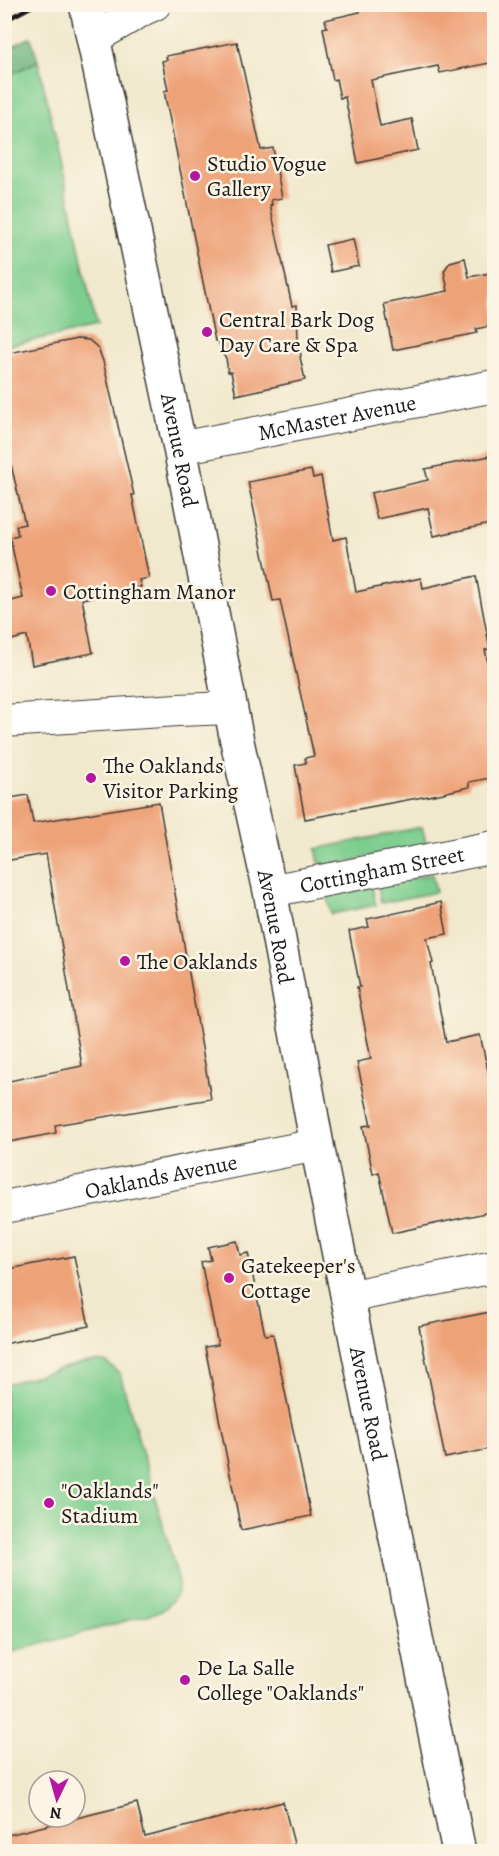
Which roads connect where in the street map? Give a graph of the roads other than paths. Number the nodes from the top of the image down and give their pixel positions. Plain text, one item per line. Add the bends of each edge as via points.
1 (86, 4) edge
2 (155, 4) edge
3 (94, 38) junction
4 (495, 386) edge
5 (180, 448) junction
6 (231, 708) junction
7 (4, 721) edge
8 (495, 847) edge
9 (270, 891) junction
10 (317, 1145) junction
11 (4, 1207) edge
12 (495, 1267) edge
13 (347, 1297) junction
14 (459, 1851) edge

1 - 3 main road, Avenue Road
2 - 3 street
3 - 5 main road, Avenue Road
4 - 5 street, McMaster Avenue
5 - 6 main road, Avenue Road
6 - 7 street
6 - 9 main road, Avenue Road
8 - 9 street, Cottingham Street
9 - 10 main road, Avenue Road
10 - 11 street, Oaklands Avenue
10 - 13 main road, Avenue Road
12 - 13 street
13 - 14 main road, Avenue Road

